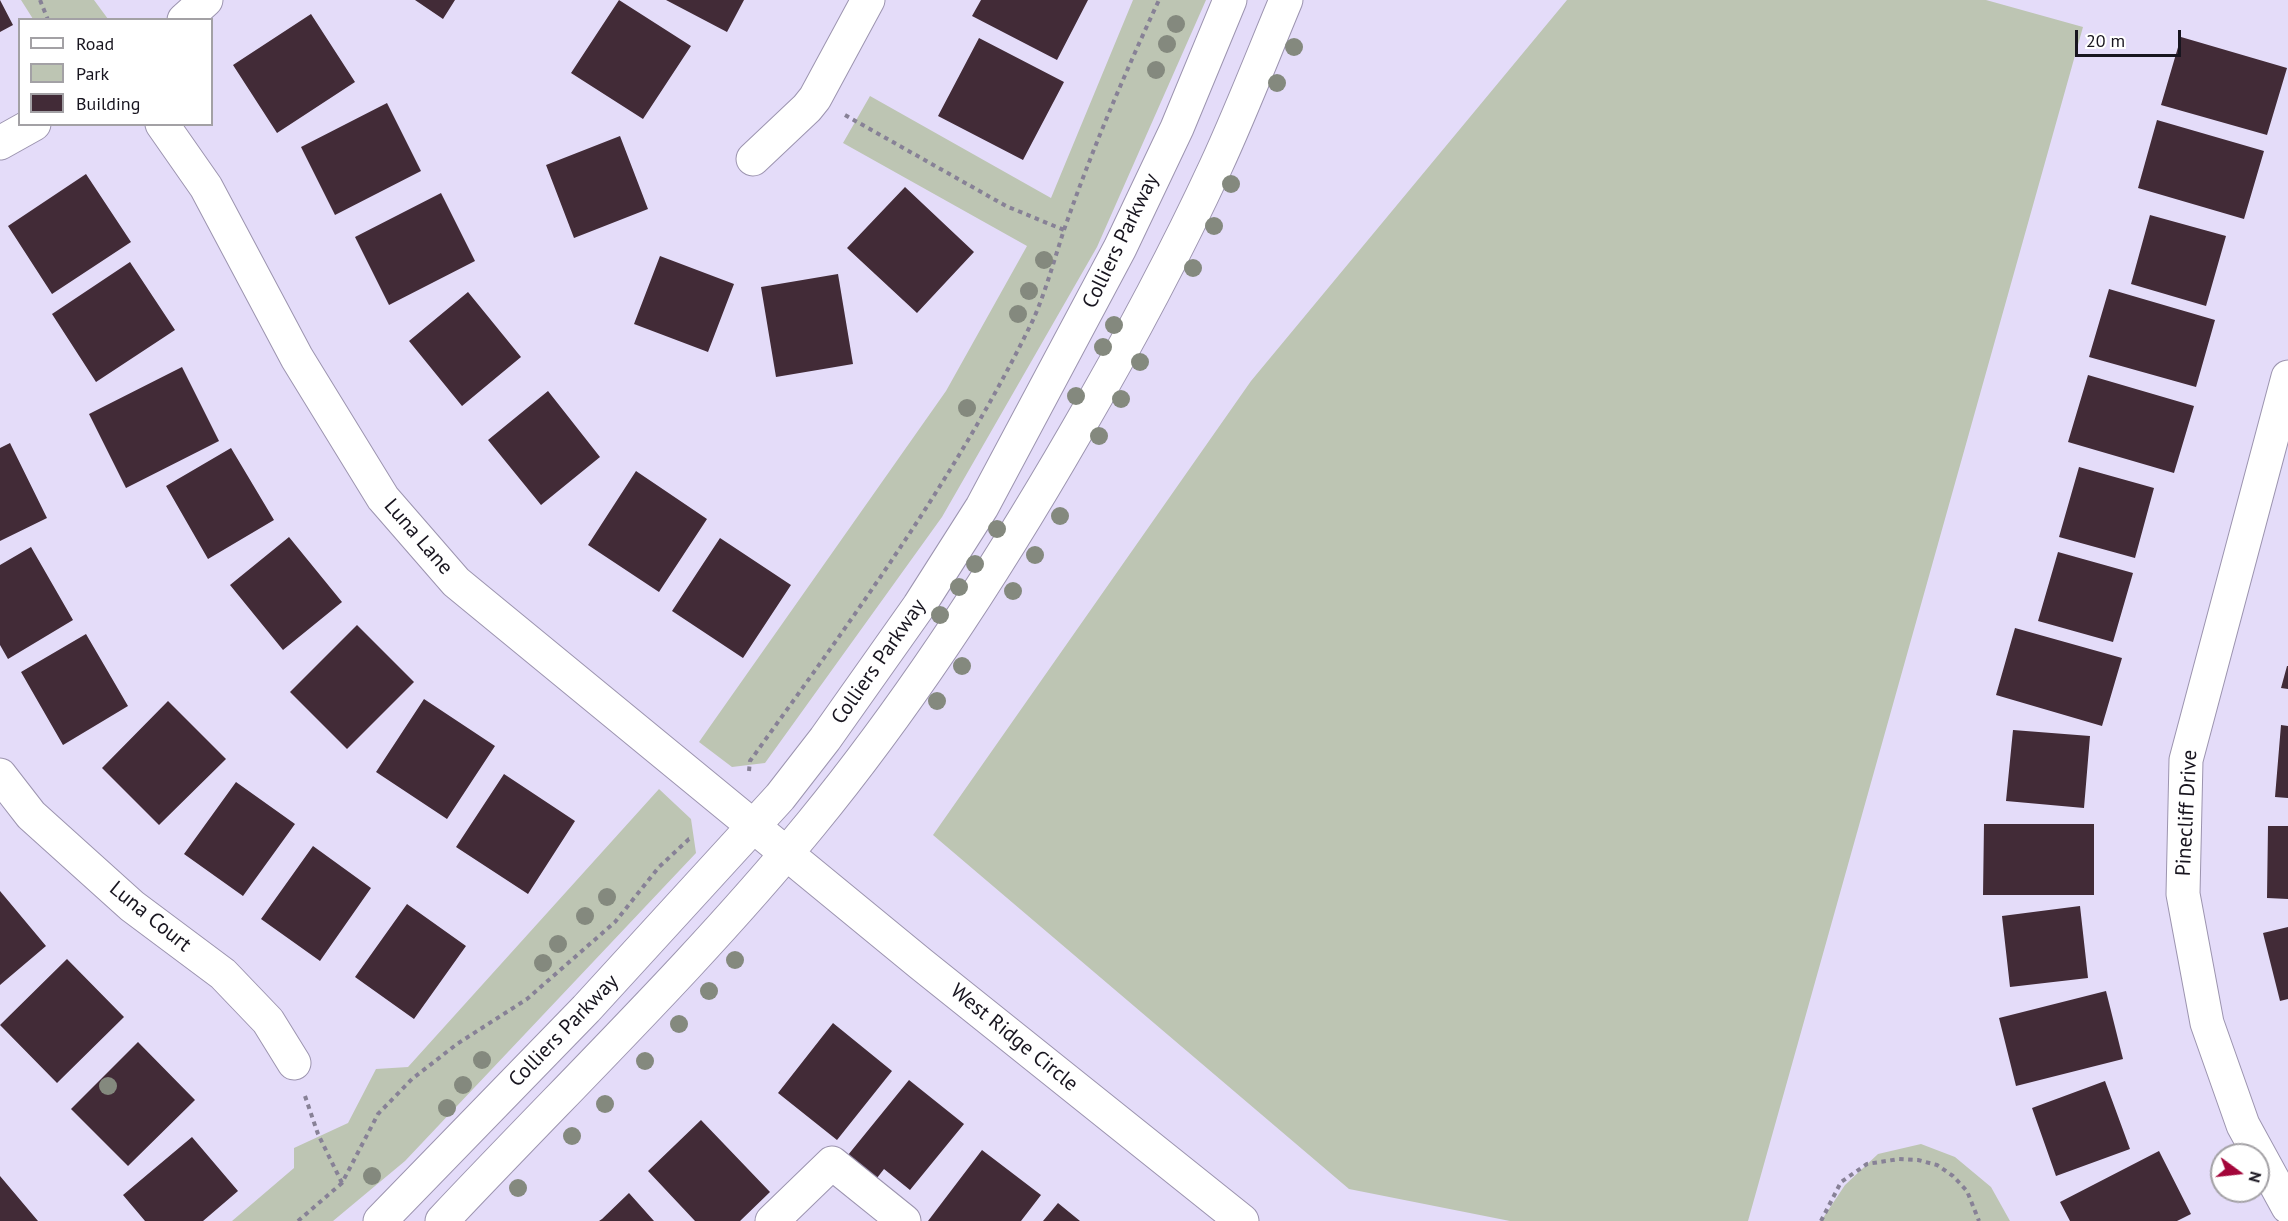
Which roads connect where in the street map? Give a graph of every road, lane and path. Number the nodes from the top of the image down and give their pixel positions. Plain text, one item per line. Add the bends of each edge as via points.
1 (40, 0) edge
2 (206, 0) edge
3 (868, 0) edge
4 (1159, 0) edge
5 (1230, 0) edge
6 (1286, 0) edge
7 (47, 18) edge
8 (186, 18) edge
9 (852, 119) dead end
10 (30, 126) edge
11 (163, 126) edge
12 (0, 143) edge
13 (753, 159) dead end
14 (1064, 230) junction
15 (2288, 376) edge
16 (749, 771) dead end
17 (0, 775) edge
18 (753, 827) junction
19 (700, 836) dead end
20 (786, 854) junction
21 (294, 1064) dead end
22 (313, 1121) dead end
23 (342, 1184) junction
24 (2288, 1207) edge
25 (298, 1221) edge
26 (380, 1221) edge
27 (442, 1221) edge
28 (772, 1221) edge
29 (904, 1221) edge
30 (1242, 1221) edge
31 (1821, 1221) edge
32 (1979, 1221) edge

1 - 7 path
2 - 8 street
3 - 13 street via 815,98
4 - 14 path via 1127,68
5 - 18 street, Colliers Parkway via 1120,248 982,507 919,606 825,739
6 - 20 street, Colliers Parkway via 1211,176 1125,346 1041,493 966,613 886,728
9 - 14 path via 1006,206
10 - 12 street
11 - 18 street, Luna Lane via 206,187 297,358 383,498 456,582
14 - 16 path via 1034,317 986,411 913,531 750,761
15 - 24 street, Pinecliff Drive via 2186,760 2183,894 2207,1023 2243,1125
17 - 21 street, Luna Court via 31,815 132,906 223,974 268,1021
18 - 20 street, Luna Lane
18 - 26 street, Colliers Parkway via 586,1009
19 - 23 path via 688,839 659,867 615,922 526,999 412,1079 378,1114
20 - 27 street, Colliers Parkway via 625,1032
20 - 30 street, West Ridge Circle
22 - 23 path
23 - 25 path
28 - 29 street via 832,1163
31 - 32 path via 1841,1182 1867,1164 1899,1159 1937,1165 1953,1176 1967,1191

